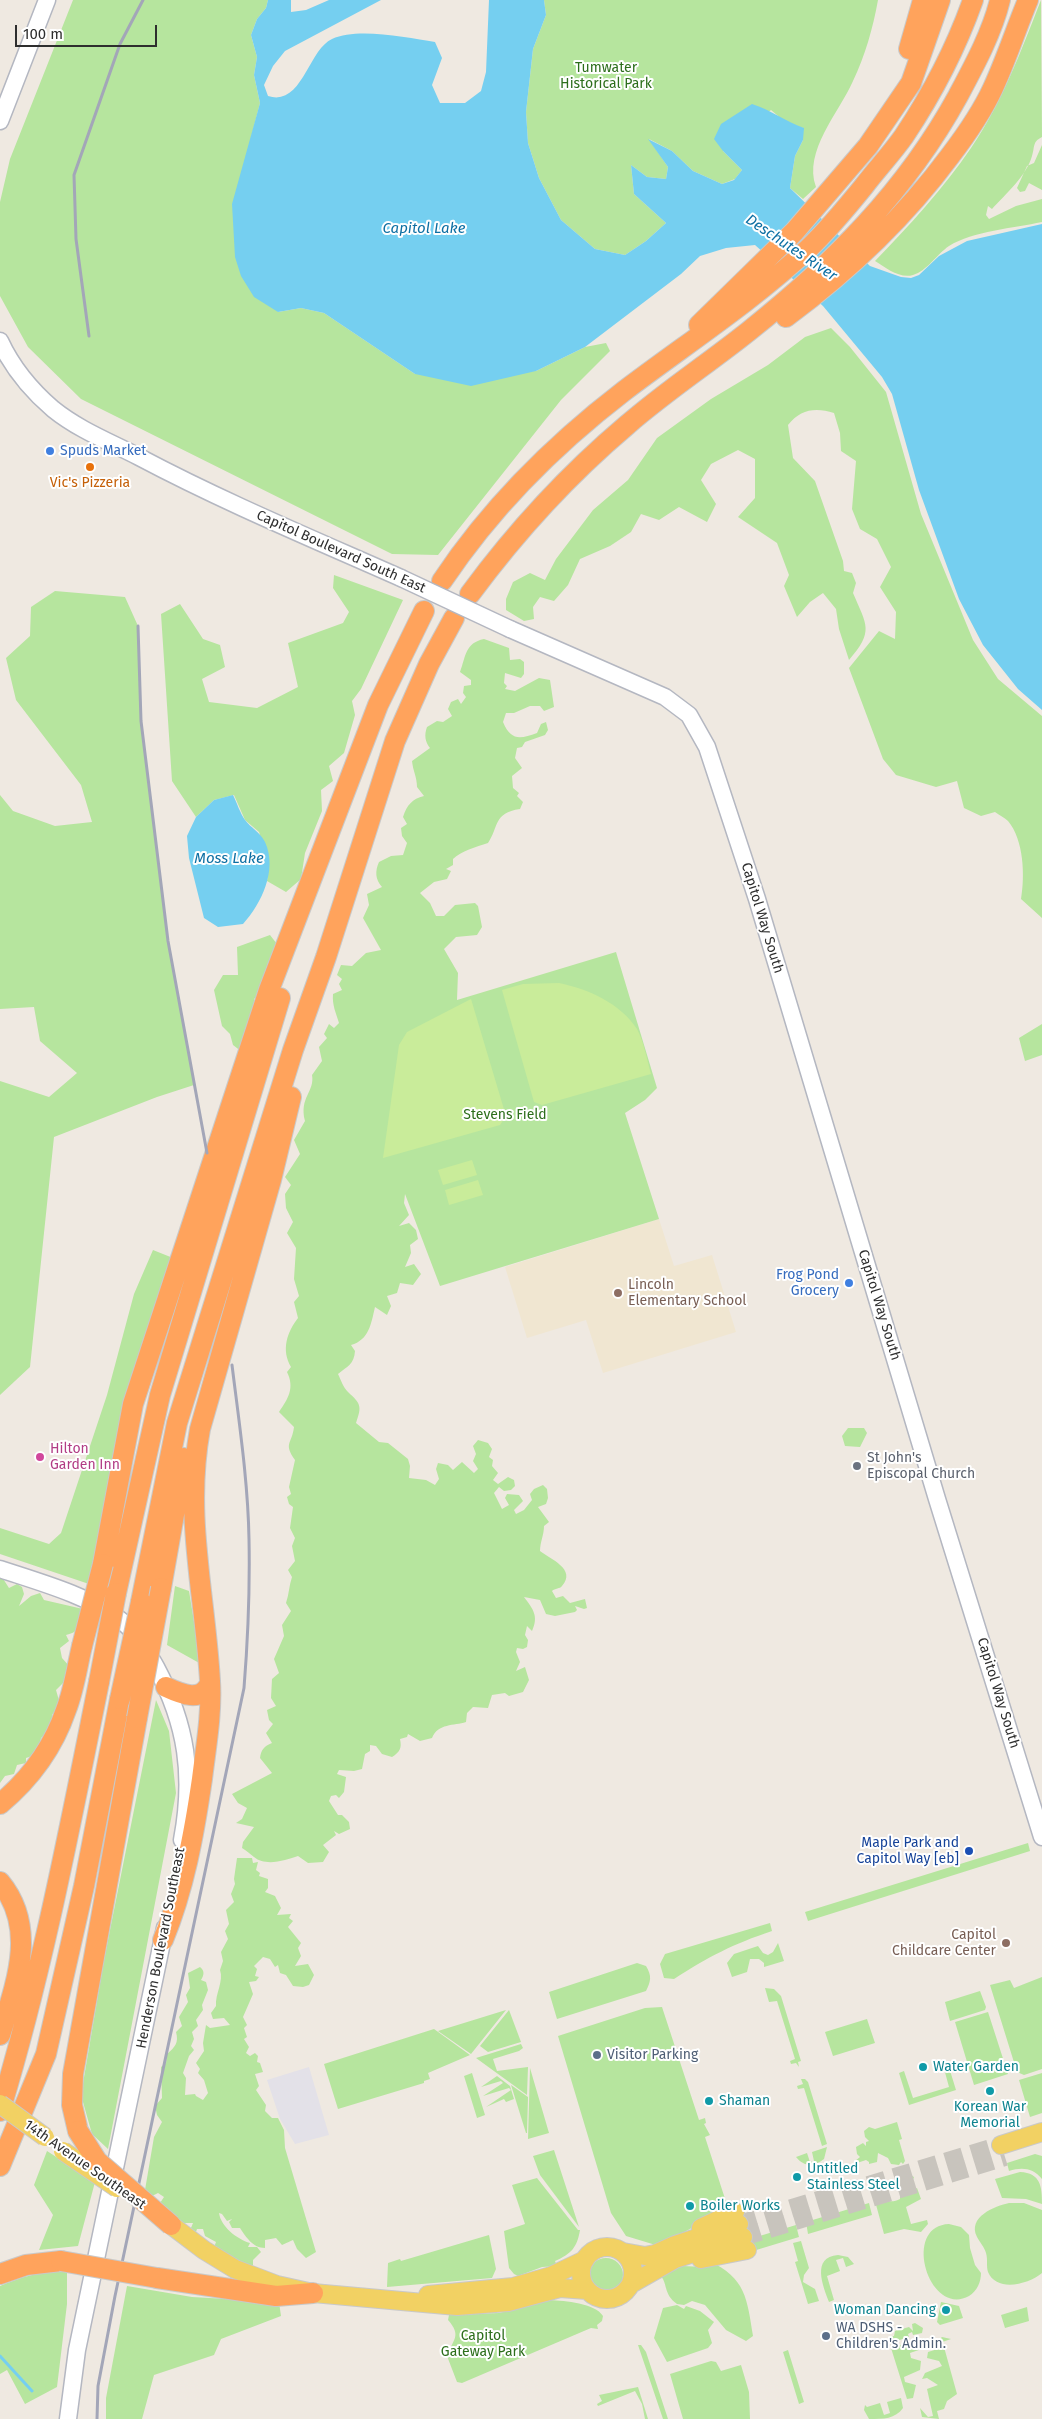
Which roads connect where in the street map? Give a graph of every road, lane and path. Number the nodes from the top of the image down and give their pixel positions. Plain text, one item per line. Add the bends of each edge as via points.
1 (47, 0) edge
2 (922, 0) edge
3 (940, 0) edge
4 (973, 0) edge
5 (1000, 0) edge
6 (1028, 0) edge
7 (0, 122) edge
8 (838, 183) junction
9 (882, 222) junction
10 (726, 307) junction
11 (0, 341) edge
12 (442, 581) dead end
13 (470, 594) dead end
14 (424, 611) dead end
15 (454, 618) dead end
16 (701, 736) joint
17 (352, 770) junction
18 (326, 957) junction
19 (271, 1180) junction
20 (0, 1569) edge
21 (210, 1683) junction
22 (166, 1687) junction
23 (51, 1742) junction
24 (0, 1791) edge
25 (0, 1804) edge
26 (1042, 1837) edge
27 (0, 1882) edge
28 (164, 1940) junction
29 (0, 2035) edge
30 (0, 2104) edge
31 (0, 2110) edge
32 (1042, 2132) edge
33 (1042, 2145) edge
34 (0, 2166) edge
35 (176, 2229) junction
36 (623, 2252) junction
37 (663, 2258) junction
38 (584, 2260) junction
39 (0, 2274) edge
40 (631, 2284) junction
41 (587, 2290) junction
42 (313, 2293) junction
43 (385, 2299) junction
44 (68, 2419) edge

1 - 7 main road
2 - 8 highway via 917,28 898,78 868,132 838,176
3 - 8 highway via 911,83
4 - 10 highway via 922,107 855,198 809,247
5 - 9 highway via 985,40 952,107
6 - 9 highway via 992,90 967,134 937,174
8 - 10 highway
9 - 13 highway via 827,286 678,384 628,424 586,462 522,530
10 - 12 highway via 588,421 507,498
11 - 16 main road, Capitol Boulevard South East, bridge via 27,383 52,408 84,430 186,482 665,697 689,715
14 - 17 highway via 378,705
15 - 18 highway via 429,664 395,741
16 - 26 main road, Capitol Way South via 757,899
17 - 23 highway, bridge via 268,990 133,1404 103,1564 66,1710
17 - 31 highway, bridge via 160,1396 116,1593 49,1929 24,2032
18 - 19 highway
18 - 34 highway, bridge via 293,1050 177,1423 82,1896 46,2054
19 - 21 highway via 194,1458 193,1518
19 - 35 highway, bridge via 185,1452 72,2074 72,2105 78,2131 97,2161
20 - 22 main road, Henderson Boulevard Southeast via 78,1598 119,1619 137,1636
21 - 22 highway via 204,1692 196,1696
21 - 28 highway via 208,1733 198,1806 184,1880
22 - 28 main road, Henderson Boulevard Southeast via 182,1728 189,1786
23 - 24 highway via 24,1773
23 - 25 highway via 29,1778
27 - 29 highway via 9,1894 18,1917 22,1942 17,1977
28 - 44 main road, Henderson Boulevard Southeast via 77,2350
30 - 35 main road, 14th Avenue Southeast, bridge
32 - 33 main road via 1003,2151
35 - 42 main road, 14th Avenue Southeast via 225,2264 248,2275
36 - 37 main road
36 - 38 main road via 604,2247
36 - 40 main road via 633,2270
37 - 37 main road via 741,2231
37 - 40 main road
38 - 41 main road via 581,2279
38 - 43 main road, 14th Avenue Southeast via 551,2276 513,2287
39 - 42 highway, bridge via 26,2265 61,2261 269,2296
40 - 41 main road via 620,2296 609,2299 595,2296
41 - 43 main road, 14th Avenue Southeast via 560,2288 508,2302 474,2306
42 - 43 main road, 14th Avenue Southeast

